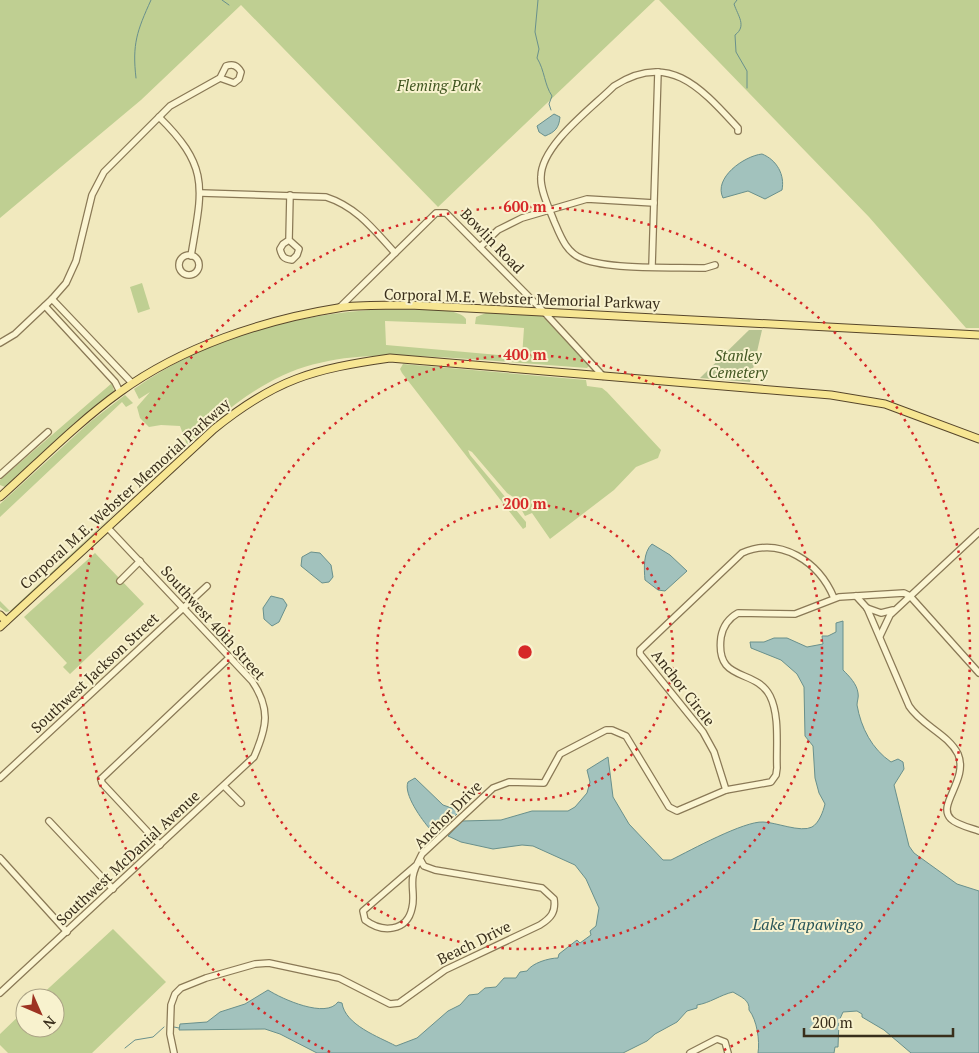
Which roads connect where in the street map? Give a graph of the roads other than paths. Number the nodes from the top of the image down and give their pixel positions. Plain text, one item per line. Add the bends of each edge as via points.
1 (658, 72) junction
2 (220, 78) dead end
3 (159, 117) junction
4 (738, 131) dead end
5 (201, 193) junction
6 (290, 195) junction
7 (654, 203) junction
8 (550, 210) junction
9 (289, 240) dead end
10 (480, 247) junction
11 (395, 253) junction
12 (191, 256) dead end
13 (715, 265) dead end
14 (652, 266) junction
15 (52, 300) junction
16 (45, 306) junction
17 (340, 307) junction
18 (544, 312) junction
19 (979, 335) edge
20 (90, 339) junction
21 (0, 343) edge
22 (82, 346) junction
23 (603, 376) junction
24 (132, 383) junction
25 (120, 392) junction
26 (48, 432) dead end
27 (979, 440) edge
28 (0, 475) edge
29 (1, 493) edge
30 (108, 528) junction
31 (979, 532) edge
32 (140, 561) junction
33 (120, 581) dead end
34 (207, 586) dead end
35 (856, 596) junction
36 (910, 596) junction
37 (834, 598) junction
38 (183, 608) junction
39 (867, 608) junction
40 (895, 610) junction
41 (0, 615) edge
42 (6, 621) junction
43 (0, 627) edge
44 (879, 637) junction
45 (230, 657) junction
46 (979, 673) edge
47 (264, 734) joint
48 (0, 778) edge
49 (94, 779) dead end
50 (101, 779) junction
51 (224, 786) junction
52 (726, 790) junction
53 (241, 803) dead end
54 (49, 821) dead end
55 (979, 831) edge
56 (160, 845) junction
57 (0, 858) edge
58 (421, 861) junction
59 (113, 889) junction
60 (67, 932) junction
61 (0, 993) edge
62 (174, 1053) edge
63 (690, 1053) edge
64 (728, 1053) edge

1 - 4 street via 685,78 704,92
1 - 7 street
1 - 8 street via 646,72 614,86 555,144 544,159 540,178
2 - 3 street via 179,100
3 - 5 street via 186,146
3 - 15 street via 112,163 97,183 72,272
5 - 6 street
5 - 12 street
6 - 9 street
6 - 11 street via 319,196 344,204 365,220
7 - 8 street via 587,199
7 - 14 street
8 - 10 street via 522,218 498,230
8 - 14 street via 569,250 581,259 599,264
10 - 11 street, Bowlin Road via 450,215 440,212
10 - 18 street, Bowlin Road
11 - 17 street
13 - 14 street via 705,268
15 - 16 street
15 - 20 street
16 - 21 street via 15,334
16 - 22 street
17 - 18 main road, Corporal M.E. Webster Memorial Parkway via 410,305
17 - 24 main road, Corporal M.E. Webster Memorial Parkway via 231,336 164,365
18 - 19 main road, Corporal M.E. Webster Memorial Parkway
18 - 23 street, Bowlin Road
20 - 22 street
20 - 24 street
22 - 25 street via 116,382
23 - 27 main road, Corporal M.E. Webster Memorial Parkway via 831,395 885,404
23 - 30 main road, Corporal M.E. Webster Memorial Parkway via 390,358 301,375 243,405
24 - 25 main road, Corporal M.E. Webster Memorial Parkway
25 - 29 main road, Corporal M.E. Webster Memorial Parkway
26 - 28 street
30 - 32 street, Southwest 40th Street
30 - 42 main road, Corporal M.E. Webster Memorial Parkway
31 - 36 street
32 - 33 street
32 - 38 street, Southwest 40th Street
34 - 38 street, Southwest Jackson Street
35 - 36 street, Anchor Drive via 904,593
35 - 37 street, Anchor Drive
35 - 39 street
36 - 40 street
36 - 46 street
37 - 52 street, Anchor Drive via 795,614 738,613 725,624 720,646 724,664 759,684 773,703 777,768 770,782
37 - 52 street, Anchor Circle via 822,575 804,558 791,551 758,548 742,553 640,650 699,727 714,752
38 - 45 street, Southwest 40th Street
38 - 48 street, Southwest Jackson Street
39 - 40 street via 881,613
39 - 44 street
40 - 44 street via 885,621
41 - 42 main road
42 - 43 main road, Corporal M.E. Webster Memorial Parkway
44 - 55 street via 912,712 957,754 960,774 947,801 946,811 951,819
45 - 47 street, Southwest 40th Street via 262,697 266,720
45 - 50 street
47 - 51 street, Southwest McDanial Avenue via 254,757
49 - 50 street
50 - 56 street
51 - 53 street
51 - 56 street, Southwest McDanial Avenue
52 - 58 street, Anchor Drive via 686,809 672,810 626,736 606,730 560,754 544,783 509,782 493,788 422,854
54 - 59 street
56 - 59 street, Southwest McDanial Avenue
57 - 60 street
58 - 58 street via 363,910 366,920 386,930 407,920 413,907 413,874
58 - 62 street, Beach Drive via 424,866 435,870 542,888 554,899 554,910 551,917 540,925 445,970 399,1003 390,1004 339,978 269,963 222,973 181,988 172,1000 170,1034
59 - 60 street, Southwest McDanial Avenue
60 - 61 street, Southwest McDanial Avenue
63 - 64 street via 717,1038 725,1042

